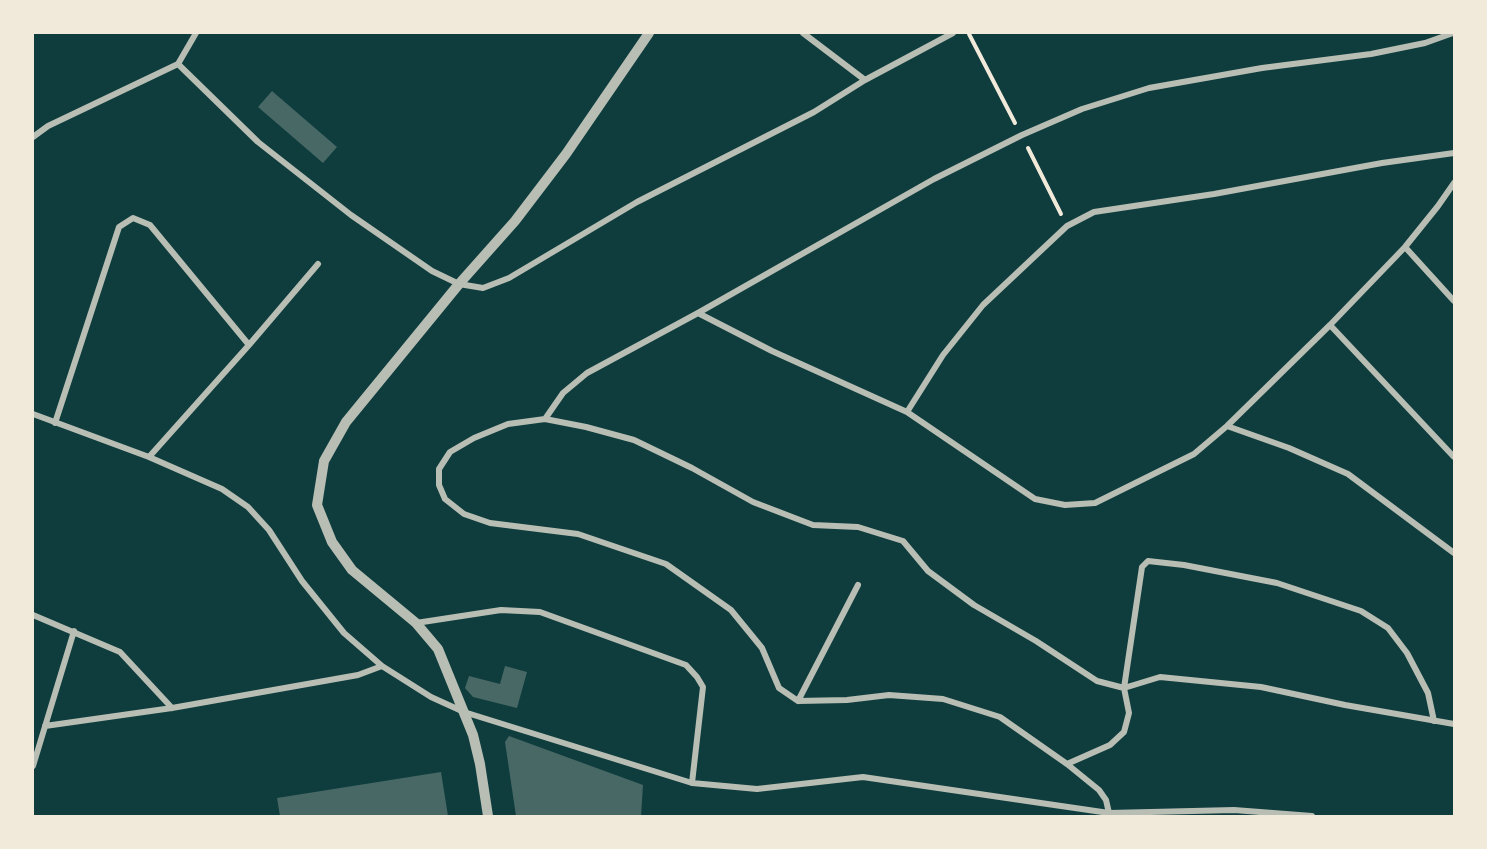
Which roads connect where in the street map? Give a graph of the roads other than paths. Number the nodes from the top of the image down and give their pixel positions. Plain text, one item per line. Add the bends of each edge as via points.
1 (196, 33) edge
2 (649, 33) edge
3 (803, 33) edge
4 (953, 33) edge
5 (1453, 33) edge
6 (178, 64) junction
7 (865, 80) junction
8 (33, 137) edge
9 (1454, 153) edge
10 (1454, 183) edge
11 (1405, 247) junction
12 (318, 264) dead end
13 (459, 284) junction
14 (1454, 301) edge
15 (698, 313) junction
16 (1330, 325) junction
17 (249, 345) junction
18 (907, 412) junction
19 (33, 414) edge
20 (545, 419) junction
21 (55, 423) junction
22 (1227, 426) junction
23 (149, 457) junction
24 (1454, 457) edge
25 (1454, 553) edge
26 (858, 585) dead end
27 (33, 615) edge
28 (416, 623) junction
29 (74, 631) junction
30 (382, 666) junction
31 (1124, 688) junction
32 (798, 701) junction
33 (172, 708) junction
34 (464, 712) junction
35 (1434, 721) junction
36 (1454, 724) edge
37 (45, 726) junction
38 (1067, 764) junction
39 (33, 766) edge
40 (692, 783) junction
41 (1109, 813) junction
42 (488, 816) edge
43 (1312, 816) edge

1 - 6 street
2 - 13 street via 566,154
3 - 7 street
4 - 7 street
5 - 15 street via 1371,54 1149,88 1082,109 934,179
6 - 8 street via 48,126
6 - 13 street via 258,142 351,215 432,271
7 - 13 street via 814,112 637,202 509,278 483,288
9 - 18 street via 1094,212 1067,226 983,305
10 - 11 street
11 - 14 street
11 - 16 street
12 - 17 street
13 - 28 street via 346,422 324,460 317,505 332,542 352,570
15 - 18 street
15 - 20 street via 587,373 563,393
16 - 22 street
16 - 24 street
17 - 21 street via 150,225 133,218 119,227
17 - 23 street
18 - 22 street via 1035,499 1065,505 1095,503 1106,498 1194,454
19 - 21 street
20 - 31 street via 634,440 753,502 813,525 858,527 903,541 928,571 974,605 1097,681
20 - 32 street via 508,424 450,452 439,469 439,485 445,499 464,514 490,523 578,534 666,564 730,610 762,648 779,687
21 - 23 street
22 - 25 street via 1348,474
23 - 30 street via 222,489 248,507 344,633
26 - 32 street
27 - 29 street
28 - 34 street via 438,649
28 - 40 street via 501,610 540,612 686,665 703,687
29 - 33 street via 120,652
29 - 37 street
30 - 33 street via 358,675
30 - 34 street via 431,697
31 - 35 street via 1160,677 1261,687
31 - 35 street via 1142,567 1148,561 1277,583 1361,611 1388,628 1407,653 1428,693
31 - 38 street via 1129,713 1124,732 1110,745
32 - 38 street via 889,695 943,699 1000,717
33 - 37 street
34 - 40 street
34 - 42 street via 480,764
35 - 36 street
37 - 39 street
38 - 41 street via 1099,790 1107,800
40 - 41 street via 757,789 863,777
41 - 43 street via 1234,810

